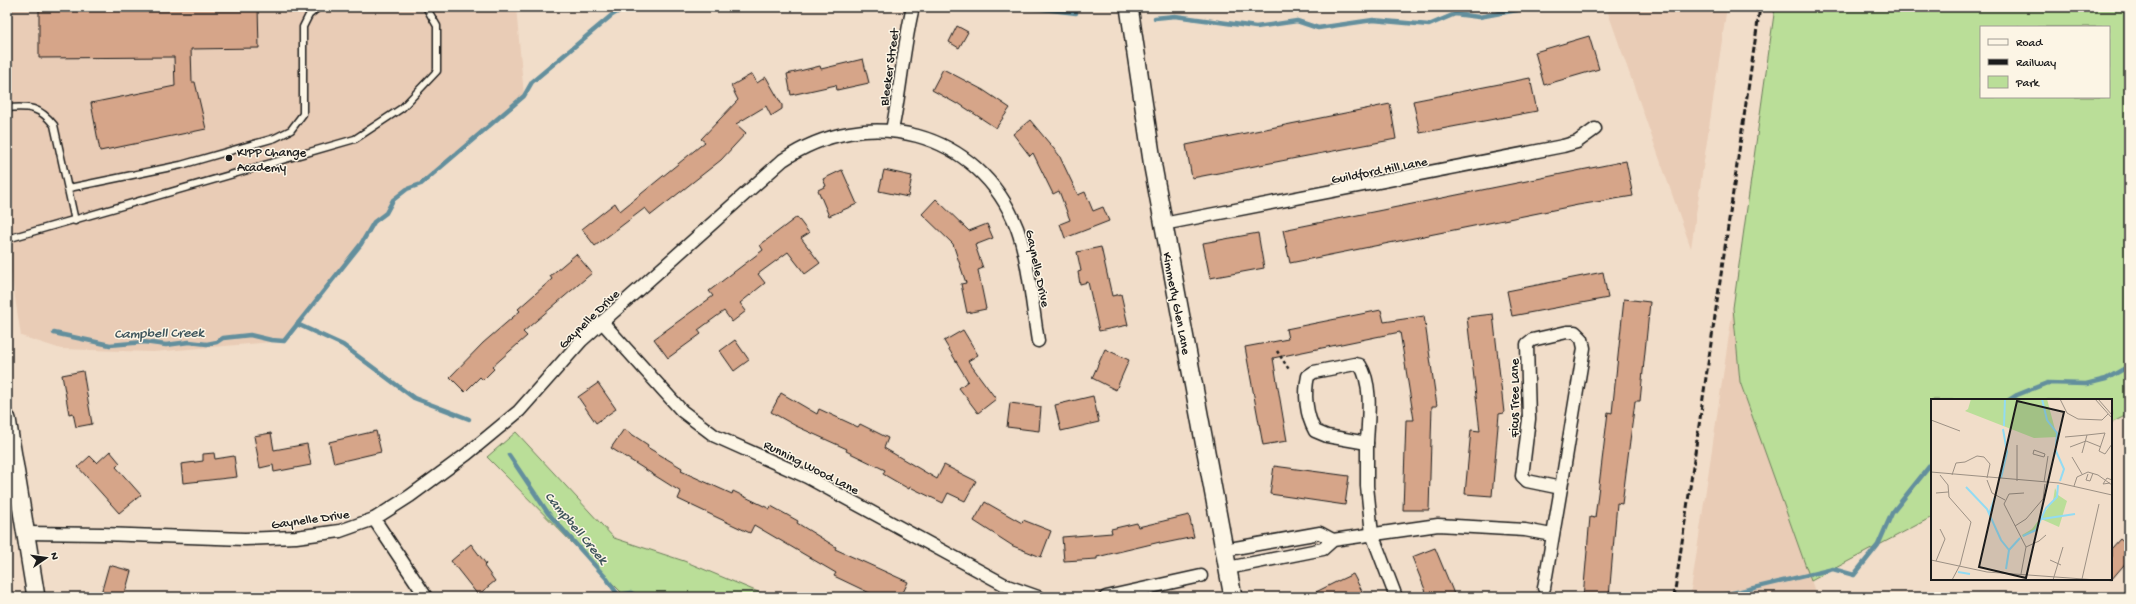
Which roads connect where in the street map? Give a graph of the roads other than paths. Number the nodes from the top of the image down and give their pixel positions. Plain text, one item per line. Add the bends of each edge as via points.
1 (319, 7) edge
2 (426, 7) edge
3 (913, 7) edge
4 (1129, 7) edge
5 (7, 108) edge
6 (1595, 129) dead end
7 (892, 130) junction
8 (69, 188) junction
9 (76, 221) junction
10 (1163, 224) junction
11 (7, 239) edge
12 (602, 322) junction
13 (1038, 341) dead end
14 (7, 419) edge
15 (1367, 442) junction
16 (1561, 488) junction
17 (374, 519) junction
18 (26, 533) junction
19 (1372, 534) junction
20 (1552, 535) junction
21 (1333, 540) junction
22 (1224, 550) junction
23 (1228, 568) junction
24 (1200, 576) dead end
25 (1544, 588) dead end
26 (36, 597) edge
27 (426, 597) edge
28 (1038, 597) edge
29 (1106, 597) edge
30 (1233, 597) edge
31 (1396, 597) edge

1 - 8 lane via 309,16 303,27 303,114 291,130 275,138 181,165
2 - 9 lane via 437,26 437,71 402,108 355,139
3 - 7 street, Bleeker Street via 907,30 900,92
4 - 10 street, Kimmerly Glen Lane
5 - 8 lane via 33,108 45,114 54,125
6 - 10 street, Guildford Hill Lane via 1577,142 1563,146
7 - 12 street, Gaynelle Drive via 839,134 794,153
7 - 13 street, Gaynelle Drive via 941,144 974,166 992,185 1017,228
8 - 9 lane
9 - 11 lane
10 - 22 street, Kimmerly Glen Lane
12 - 17 street, Gaynelle Drive via 581,341 519,411 467,454
12 - 28 street, Running Wood Lane via 682,411 715,436 808,477 1007,586
14 - 18 street
15 - 15 street via 1315,432 1310,423 1307,402 1308,376 1336,367 1360,365 1367,387
15 - 19 street via 1367,486
16 - 16 street, Ficus Tree Lane via 1528,481 1522,476 1529,420 1527,344 1532,340 1575,332 1582,339 1584,348
16 - 20 street, Ficus Tree Lane
17 - 18 street, Gaynelle Drive via 340,530 296,537 245,539
17 - 27 street
18 - 26 street
19 - 20 street via 1438,525 1525,530
19 - 21 street
19 - 31 street
20 - 25 street, Ficus Tree Lane
21 - 22 street via 1320,533
21 - 23 street via 1323,549
22 - 23 street, Kimmerly Glen Lane
23 - 30 street, Kimmerly Glen Lane
24 - 29 street

